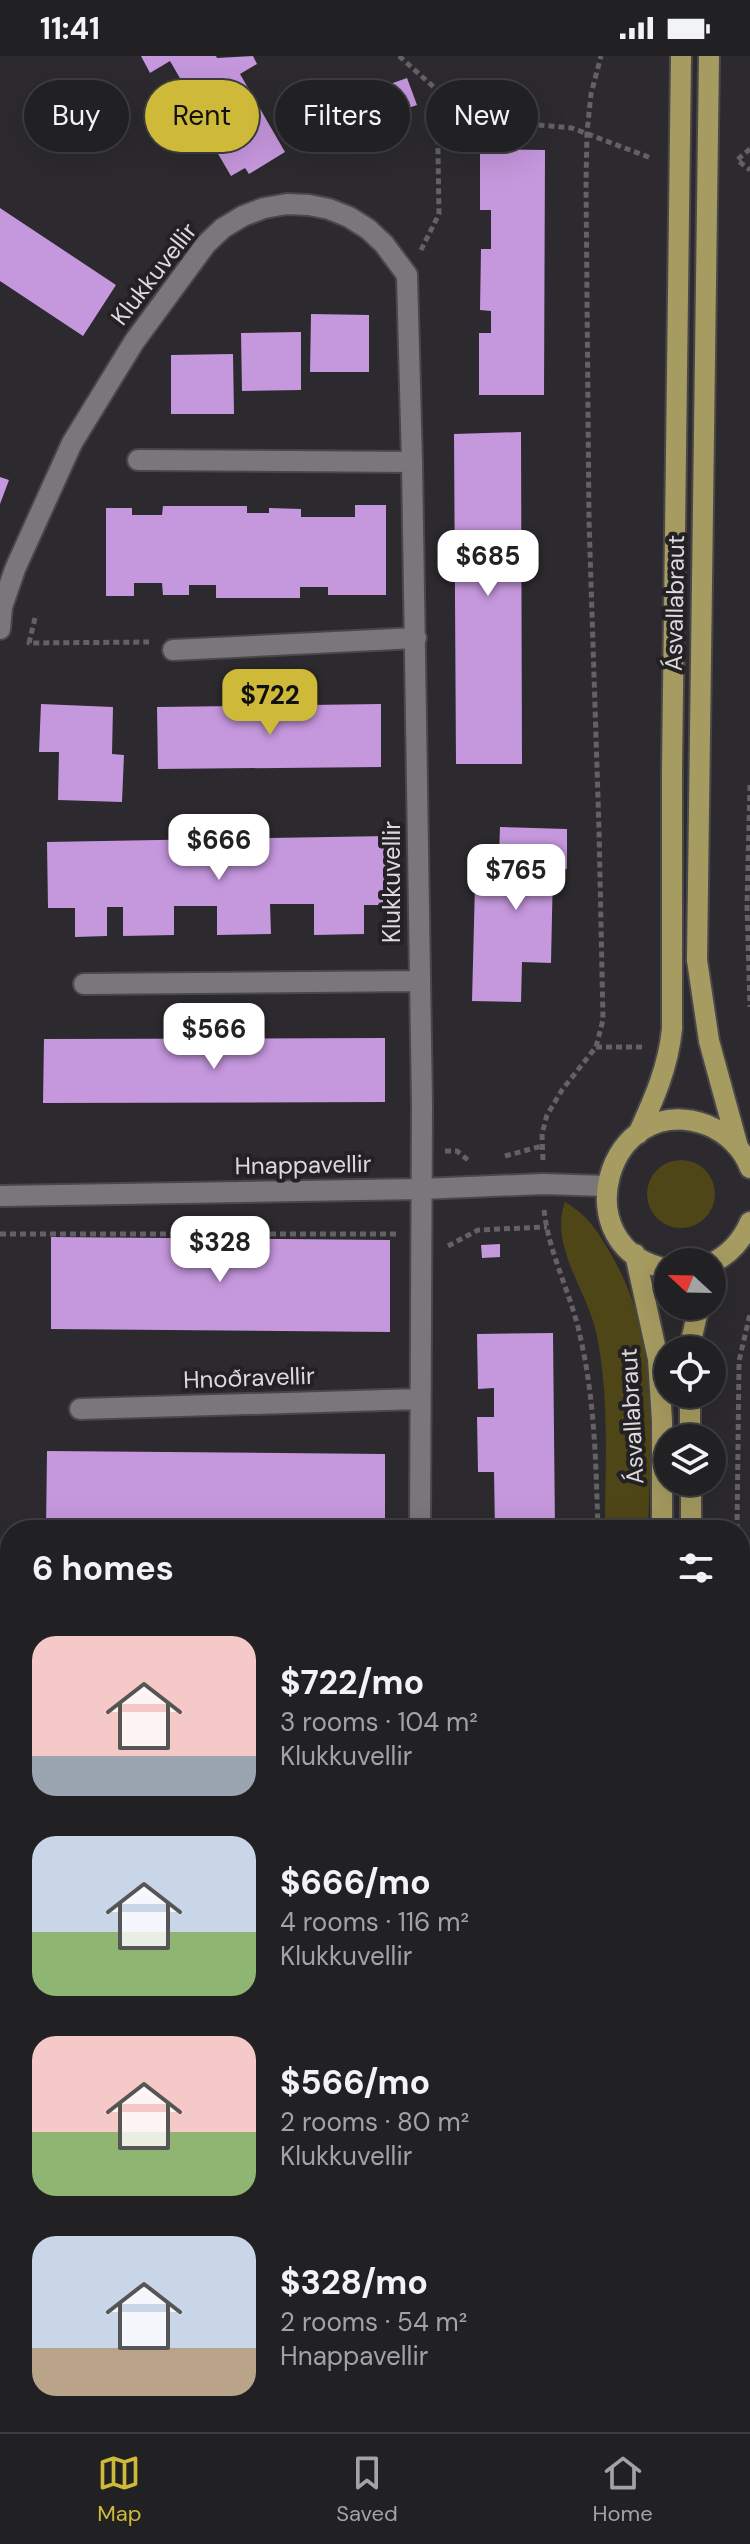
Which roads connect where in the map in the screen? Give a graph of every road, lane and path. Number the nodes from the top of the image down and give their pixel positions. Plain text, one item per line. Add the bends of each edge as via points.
1 (399, 56) edge
2 (601, 56) edge
3 (681, 56) edge
4 (709, 56) edge
5 (426, 80) edge
6 (538, 123) edge
7 (587, 132) junction
8 (750, 149) edge
9 (438, 152) edge
10 (651, 158) dead end
11 (750, 170) edge
12 (407, 275) junction
13 (138, 460) dead end
14 (412, 462) junction
15 (35, 618) dead end
16 (0, 629) edge
17 (416, 638) junction
18 (173, 650) joint
19 (750, 785) edge
20 (419, 981) junction
21 (84, 984) dead end
22 (750, 1007) edge
23 (670, 1046) junction
24 (596, 1047) junction
25 (638, 1134) junction
26 (738, 1147) junction
27 (750, 1168) edge
28 (543, 1184) junction
29 (606, 1186) junction
30 (421, 1189) junction
31 (0, 1196) edge
32 (750, 1222) edge
33 (547, 1227) junction
34 (0, 1234) edge
35 (421, 1247) junction
36 (726, 1253) edge
37 (635, 1254) junction
38 (654, 1264) edge
39 (750, 1314) edge
40 (420, 1399) junction
41 (80, 1409) dead end
42 (691, 1496) edge
43 (420, 1520) edge
44 (598, 1520) edge
45 (662, 1520) edge
46 (691, 1520) edge
47 (737, 1520) edge

1 - 5 path
2 - 7 path
3 - 23 main road, Ásvallabraut
4 - 26 main road, Ásvallabraut via 697,960 709,1041
6 - 7 path
7 - 10 path
7 - 24 path via 589,521 603,1020
8 - 11 path via 737,160
9 - 12 path via 439,214
12 - 14 street, Klukkuvellir
12 - 16 street, Klukkuvellir via 368,229 329,209 287,204 264,208 223,228 189,265 134,342 72,443 15,569
13 - 14 street
14 - 17 street, Klukkuvellir
15 - 18 path via 29,643 148,642
17 - 18 street
17 - 20 street, Klukkuvellir
19 - 22 path
20 - 21 street
20 - 30 street, Klukkuvellir
23 - 24 path
23 - 25 main road, Ásvallabraut via 659,1088
24 - 28 path via 547,1115
25 - 26 main road via 667,1121 698,1122
25 - 29 main road, Ásvallabraut via 617,1156
26 - 27 main road
28 - 29 street, Hnappavellir
28 - 30 street, Hnappavellir
28 - 33 path
29 - 37 main road via 612,1224
30 - 31 street, Hnappavellir
30 - 35 street
32 - 36 main road
33 - 35 path via 478,1230 451,1246
33 - 44 path via 588,1371
34 - 35 path via 410,1234
35 - 40 street
37 - 38 main road
37 - 45 main road, Ásvallabraut via 658,1359
39 - 47 path via 739,1361
40 - 41 street, Hnoðravellir
40 - 43 street
42 - 46 main road

